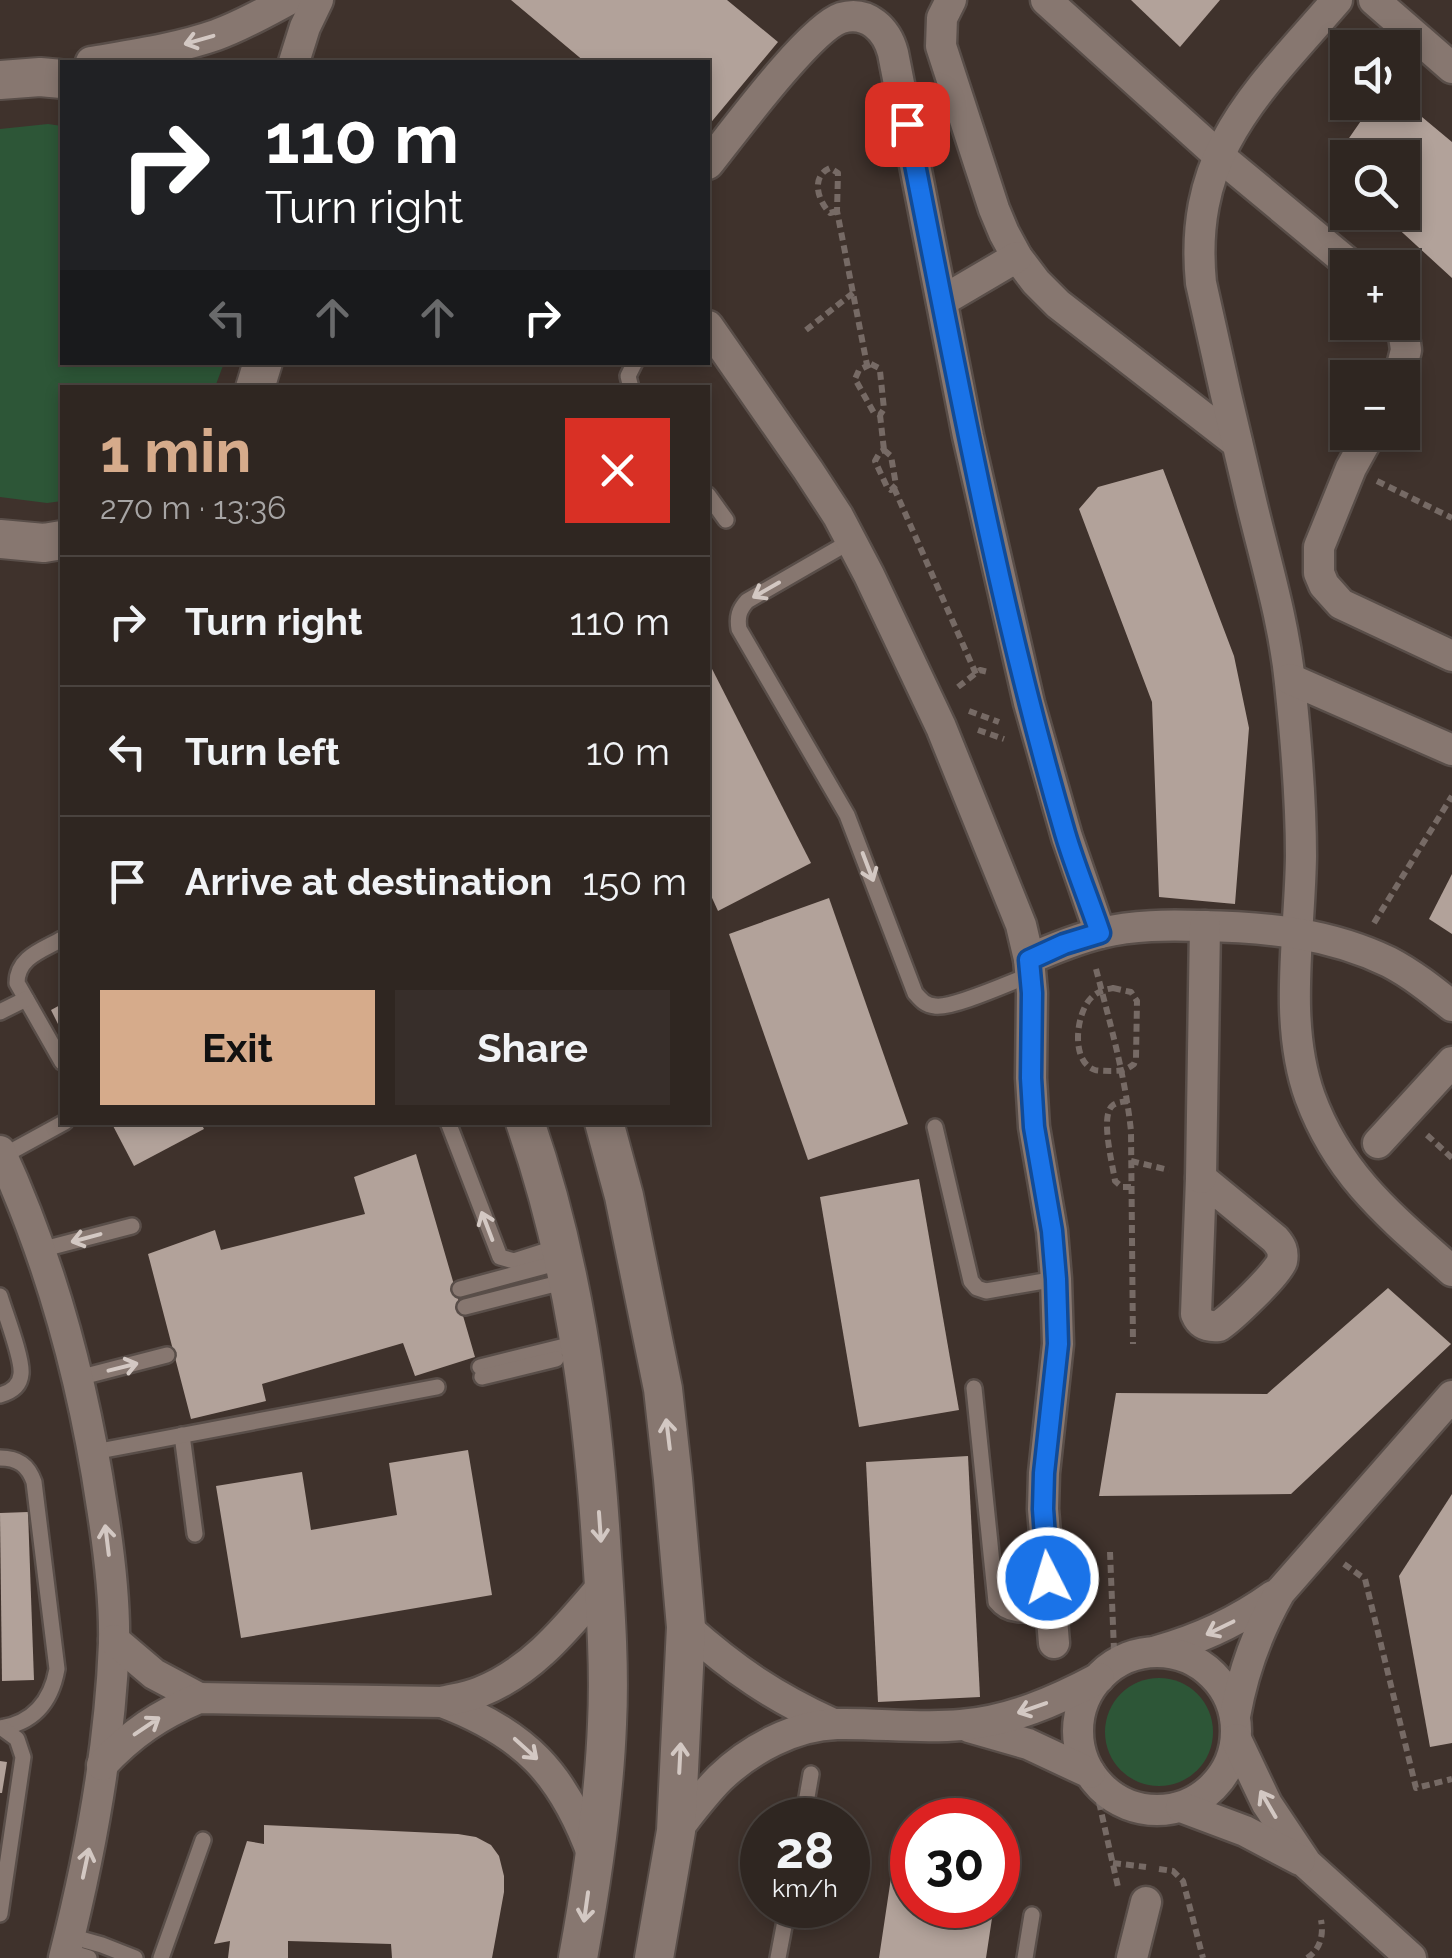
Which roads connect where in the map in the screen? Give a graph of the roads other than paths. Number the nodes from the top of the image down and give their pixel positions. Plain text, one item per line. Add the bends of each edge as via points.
1 (288, 0) edge
2 (318, 0) edge
3 (951, 0) edge
4 (1046, 0) edge
5 (1337, 0) edge
6 (1374, 0) edge
7 (102, 60) edge
8 (295, 60) edge
9 (60, 68) edge
10 (1452, 68) edge
11 (60, 79) edge
12 (0, 80) edge
13 (1218, 156) junction
14 (710, 162) edge
15 (1332, 250) edge
16 (1017, 257) junction
17 (942, 301) junction
18 (710, 329) edge
19 (1237, 443) junction
20 (1361, 450) edge
21 (710, 498) edge
22 (726, 520) dead end
23 (0, 539) edge
24 (851, 541) junction
25 (53, 542) edge
26 (0, 552) edge
27 (1452, 656) edge
28 (1290, 679) junction
29 (1452, 750) edge
30 (1205, 926) junction
31 (1299, 933) junction
32 (1094, 935) junction
33 (60, 940) edge
34 (1030, 968) junction
35 (26, 1000) junction
36 (1452, 1006) edge
37 (0, 1012) edge
38 (60, 1059) edge
39 (1452, 1062) edge
40 (60, 1124) edge
41 (449, 1125) edge
42 (526, 1125) edge
43 (605, 1125) edge
44 (936, 1127) dead end
45 (1378, 1143) dead end
46 (1, 1154) edge
47 (1201, 1178) junction
48 (132, 1226) dead end
49 (40, 1250) junction
50 (564, 1263) junction
51 (1452, 1271) edge
52 (1056, 1279) junction
53 (460, 1288) dead end
54 (0, 1296) edge
55 (464, 1307) dead end
56 (582, 1347) junction
57 (167, 1355) dead end
58 (481, 1372) dead end
59 (78, 1378) junction
60 (437, 1386) dead end
61 (974, 1388) dead end
62 (0, 1396) edge
63 (1452, 1396) edge
64 (182, 1436) junction
65 (94, 1452) junction
66 (0, 1458) edge
67 (194, 1534) dead end
68 (604, 1584) junction
69 (1280, 1592) junction
70 (1052, 1611) junction
71 (686, 1627) junction
72 (114, 1640) junction
73 (1054, 1644) dead end
74 (1154, 1652) junction
75 (1107, 1671) junction
76 (199, 1698) junction
77 (442, 1702) junction
78 (833, 1724) junction
79 (961, 1726) junction
80 (1, 1728) edge
81 (1236, 1728) junction
82 (102, 1764) junction
83 (811, 1774) dead end
84 (1092, 1777) junction
85 (807, 1798) edge
86 (1181, 1807) junction
87 (676, 1831) junction
88 (203, 1840) dead end
89 (593, 1856) junction
90 (1307, 1864) junction
91 (1146, 1902) road end
92 (0, 1914) edge
93 (1032, 1915) dead end
94 (784, 1928) edge
95 (72, 1951) edge
96 (135, 1958) edge
97 (161, 1958) edge
98 (578, 1958) edge
99 (654, 1958) edge
100 (778, 1958) edge
101 (1025, 1958) edge
102 (1132, 1958) edge
103 (1411, 1958) edge

1 -> 7 street via 214,36
2 - 8 street
3 - 16 street via 940,46 994,209
4 - 13 street
5 - 13 street via 1237,118
6 - 10 street
9 - 12 street
11 - 12 street
13 - 15 street
13 - 19 street via 1202,211 1199,267
14 - 17 street via 829,25 856,16 869,20 889,40
16 - 17 street
16 - 19 street via 1058,304
17 - 32 street via 1029,703
18 - 24 street
19 - 28 street
20 - 27 street via 1319,548 1324,585 1341,604
21 - 22 lane
23 - 25 street
24 - 34 street via 976,809 1016,909
24 -> 34 lane via 747,600 739,629 847,816 920,1000 943,1007
25 - 26 street
28 - 29 street
28 - 31 street
30 - 31 street
30 - 32 street
30 - 47 street
31 - 36 street via 1358,949 1419,979
31 - 51 street via 1296,1026 1323,1128 1360,1186
32 - 34 street via 1064,944
33 - 35 lane via 18,970
34 - 52 street via 1034,1127
35 - 37 lane
35 - 38 lane
39 - 45 street
40 - 46 lane
50 -> 41 lane via 500,1256
42 - 50 street
71 -> 43 street via 663,1390
44 - 52 lane via 971,1281 986,1291
46 - 49 street
47 - 47 street via 1196,1314 1212,1327 1278,1270 1282,1253 1275,1238
48 -> 49 lane
49 - 59 street
50 - 53 lane
50 - 55 lane
50 - 56 street
52 - 70 street via 1058,1344 1043,1509
54 - 62 lane via 22,1370 12,1390
56 - 58 lane
56 -> 68 street
59 -> 57 lane
59 - 65 street
60 - 64 lane
61 - 70 lane via 996,1602 1014,1614
63 - 69 street
64 - 65 lane
64 - 67 lane
72 -> 65 street
66 - 80 lane via 23,1464 34,1482 57,1670 40,1709
68 - 77 street via 524,1668 476,1694
68 - 89 street via 607,1724
69 -> 74 street via 1220,1630
69 - 81 street via 1251,1651
70 - 73 street
71 - 78 street via 754,1683
87 -> 71 street
72 - 76 street via 154,1674
72 - 82 street
74 - 75 street
74 - 81 street via 1197,1662 1214,1676 1228,1694
75 -> 79 street via 1032,1709
75 - 84 street via 1080,1714 1078,1734
76 - 77 street
82 -> 76 street via 146,1724
77 -> 89 street via 500,1728 526,1748 568,1798
78 - 79 street
78 - 87 street via 760,1747 720,1778
79 - 84 street via 1028,1744
80 - 92 lane via 17,1740 23,1757
81 - 86 street via 1219,1781
90 -> 81 street via 1267,1804
95 -> 82 street
83 - 85 lane
84 - 86 street via 1134,1808
86 - 90 street
87 - 99 street
88 - 97 lane
89 -> 98 street
90 - 103 street
91 - 102 street
93 - 101 lane
94 - 100 lane
95 - 96 lane via 102,1944

